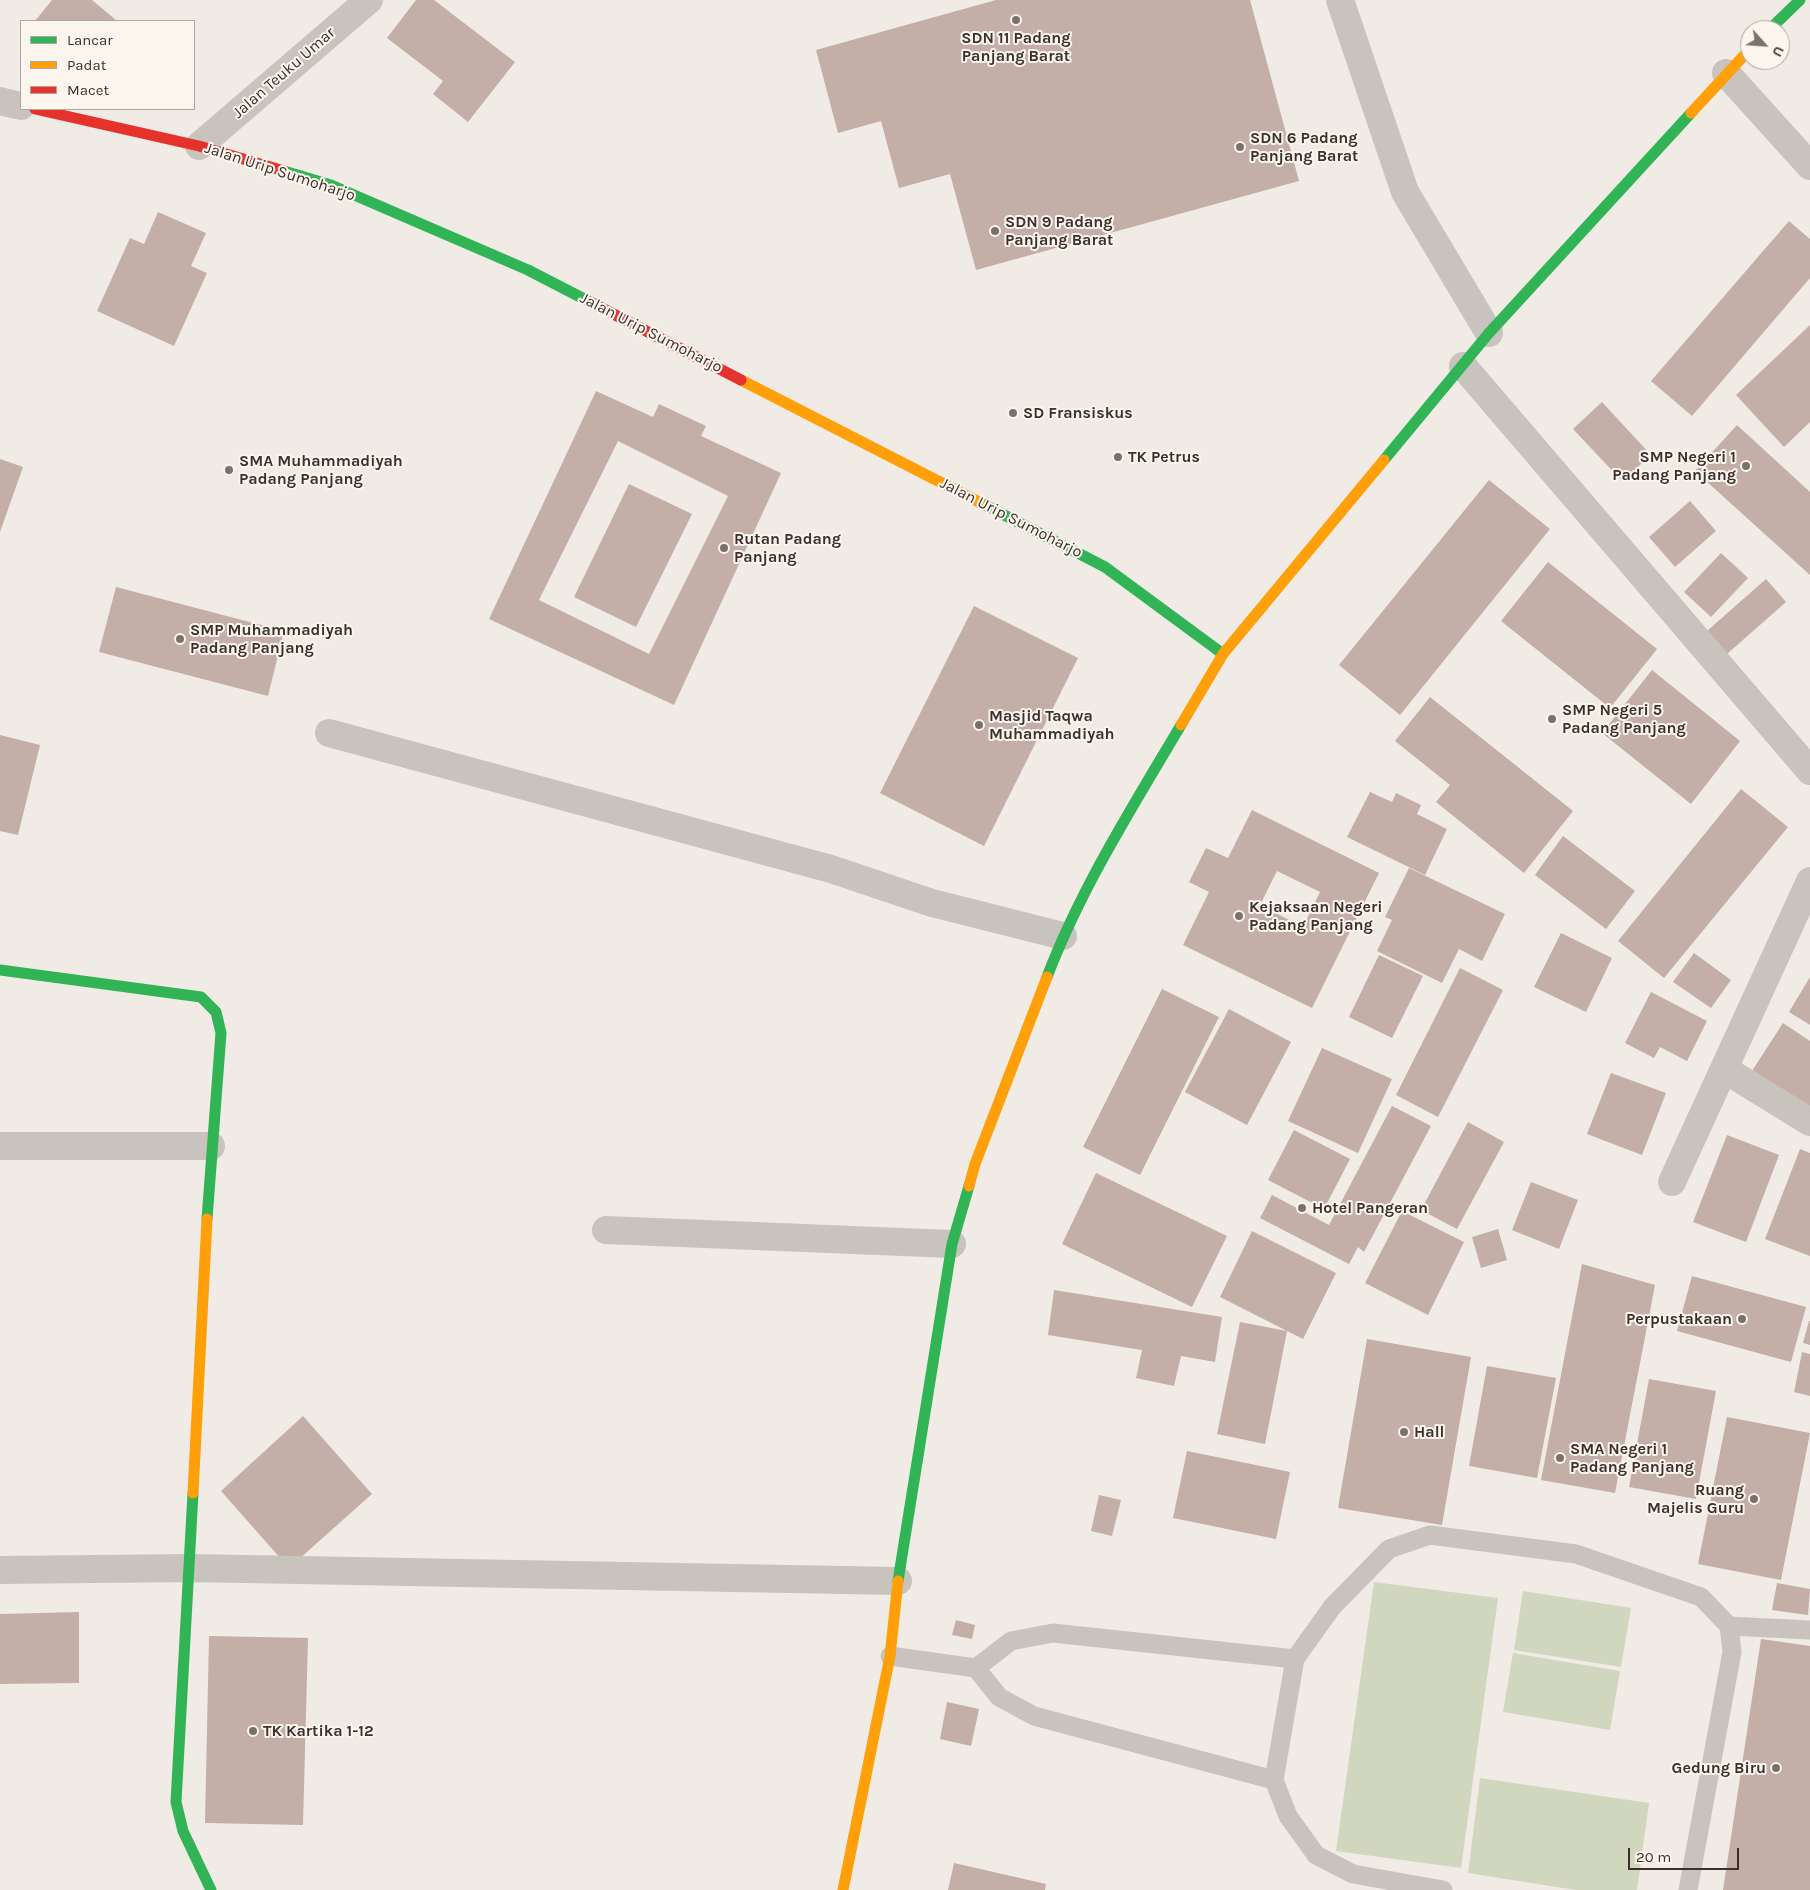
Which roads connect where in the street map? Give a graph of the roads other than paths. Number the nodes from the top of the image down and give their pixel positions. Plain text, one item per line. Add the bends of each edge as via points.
1 (369, 0) edge
2 (1340, 0) edge
3 (1800, 0) edge
4 (1779, 20) edge
5 (1740, 59) edge
6 (1726, 73) junction
7 (0, 101) edge
8 (20, 106) edge
9 (39, 110) edge
10 (199, 146) junction
11 (1810, 166) edge
12 (1489, 333) junction
13 (1464, 366) junction
14 (1224, 654) junction
15 (329, 733) dead end
16 (1810, 770) edge
17 (1810, 881) edge
18 (1063, 936) junction
19 (0, 970) edge
20 (1724, 1069) junction
21 (1810, 1122) edge
22 (0, 1146) edge
23 (212, 1146) junction
24 (1672, 1182) dead end
25 (606, 1230) dead end
26 (952, 1244) junction
27 (190, 1568) junction
28 (0, 1570) edge
29 (898, 1581) junction
30 (1729, 1626) junction
31 (1810, 1630) edge
32 (890, 1656) junction
33 (1295, 1659) junction
34 (976, 1668) junction
35 (1274, 1780) junction
36 (211, 1890) edge
37 (843, 1890) edge
38 (1443, 1890) edge
39 (1688, 1890) edge

1 - 10 street, Jalan Teuku Umar
2 - 12 street via 1405,192
3 - 4 main road
5 - 6 main road
6 - 11 street
6 - 12 main road
7 - 8 street
9 - 10 main road, Jalan Urip Sumoharjo
10 - 14 main road, Jalan Urip Sumoharjo via 331,185 528,270 1104,567
12 - 13 main road
13 - 14 main road
13 - 16 street
14 - 18 main road via 1128,816
15 - 18 street via 831,869 932,903
17 - 20 street
18 - 26 main road via 976,1164
19 - 23 main road via 200,997 216,1012 220,1033
20 - 21 street
20 - 24 street
22 - 23 street
23 - 27 main road
25 - 26 street
26 - 29 main road
27 - 28 street
27 - 29 street
27 - 36 main road via 176,1802 183,1831
29 - 32 main road
30 - 31 lane
30 - 33 lane via 1701,1597 1576,1554 1430,1535 1389,1549 1332,1607
30 - 39 lane via 1732,1652
32 - 34 lane
32 - 37 main road
33 - 34 lane via 1054,1633 1011,1641
33 - 35 lane
34 - 35 lane via 999,1697 1034,1716
35 - 38 lane via 1288,1816 1316,1855 1353,1874

